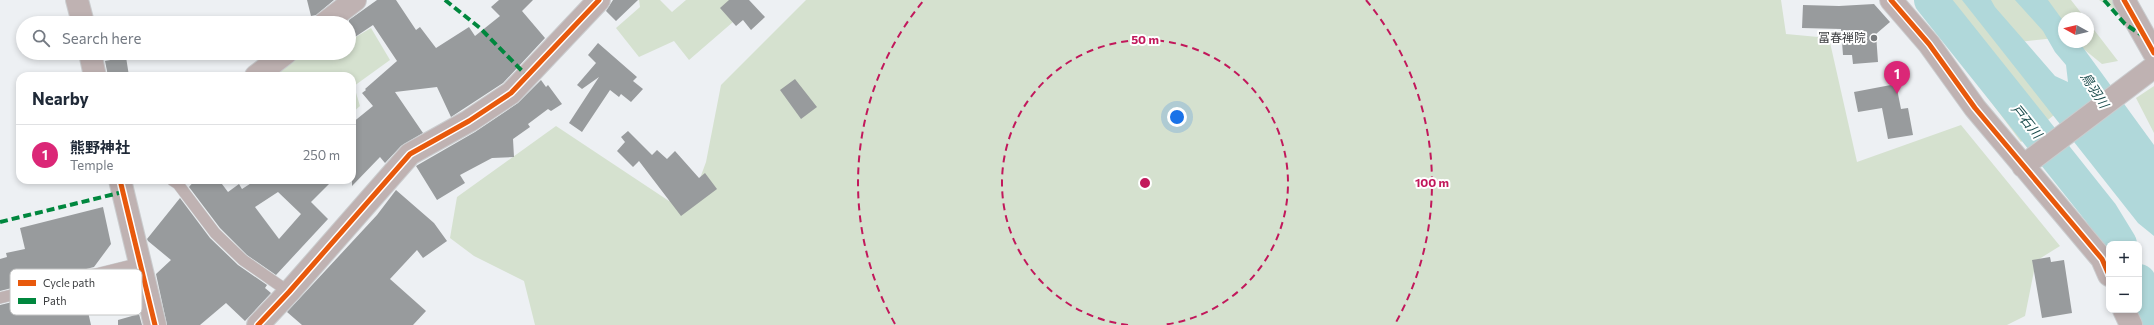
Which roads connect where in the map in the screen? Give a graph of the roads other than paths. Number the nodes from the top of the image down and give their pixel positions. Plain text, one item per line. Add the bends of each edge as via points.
1 (77, 0) edge
2 (354, 0) edge
3 (599, 0) edge
4 (1891, 0) edge
5 (2124, 0) edge
6 (80, 16) edge
7 (334, 16) edge
8 (92, 60) edge
9 (277, 60) edge
10 (2152, 63) edge
11 (94, 72) edge
12 (261, 72) edge
13 (2028, 162) junction
14 (122, 184) edge
15 (178, 184) edge
16 (140, 264) junction
17 (2106, 268) edge
18 (119, 269) edge
19 (141, 269) edge
20 (142, 272) edge
21 (289, 292) junction
22 (10, 296) edge
23 (0, 298) edge
24 (2125, 313) edge
25 (155, 325) edge
26 (258, 325) edge
27 (2131, 325) edge

1 - 6 street
2 - 7 street
3 - 21 street via 511,93 469,121 410,154
4 - 13 street via 1929,44 1975,108
5 - 10 street
8 - 11 street
9 - 12 street
10 - 13 street
13 - 17 street via 2102,259
14 - 16 street
15 - 21 lane via 215,233 243,260
16 - 18 lane
16 - 19 street
20 - 25 street
21 - 26 street
22 - 23 lane
24 - 27 street

